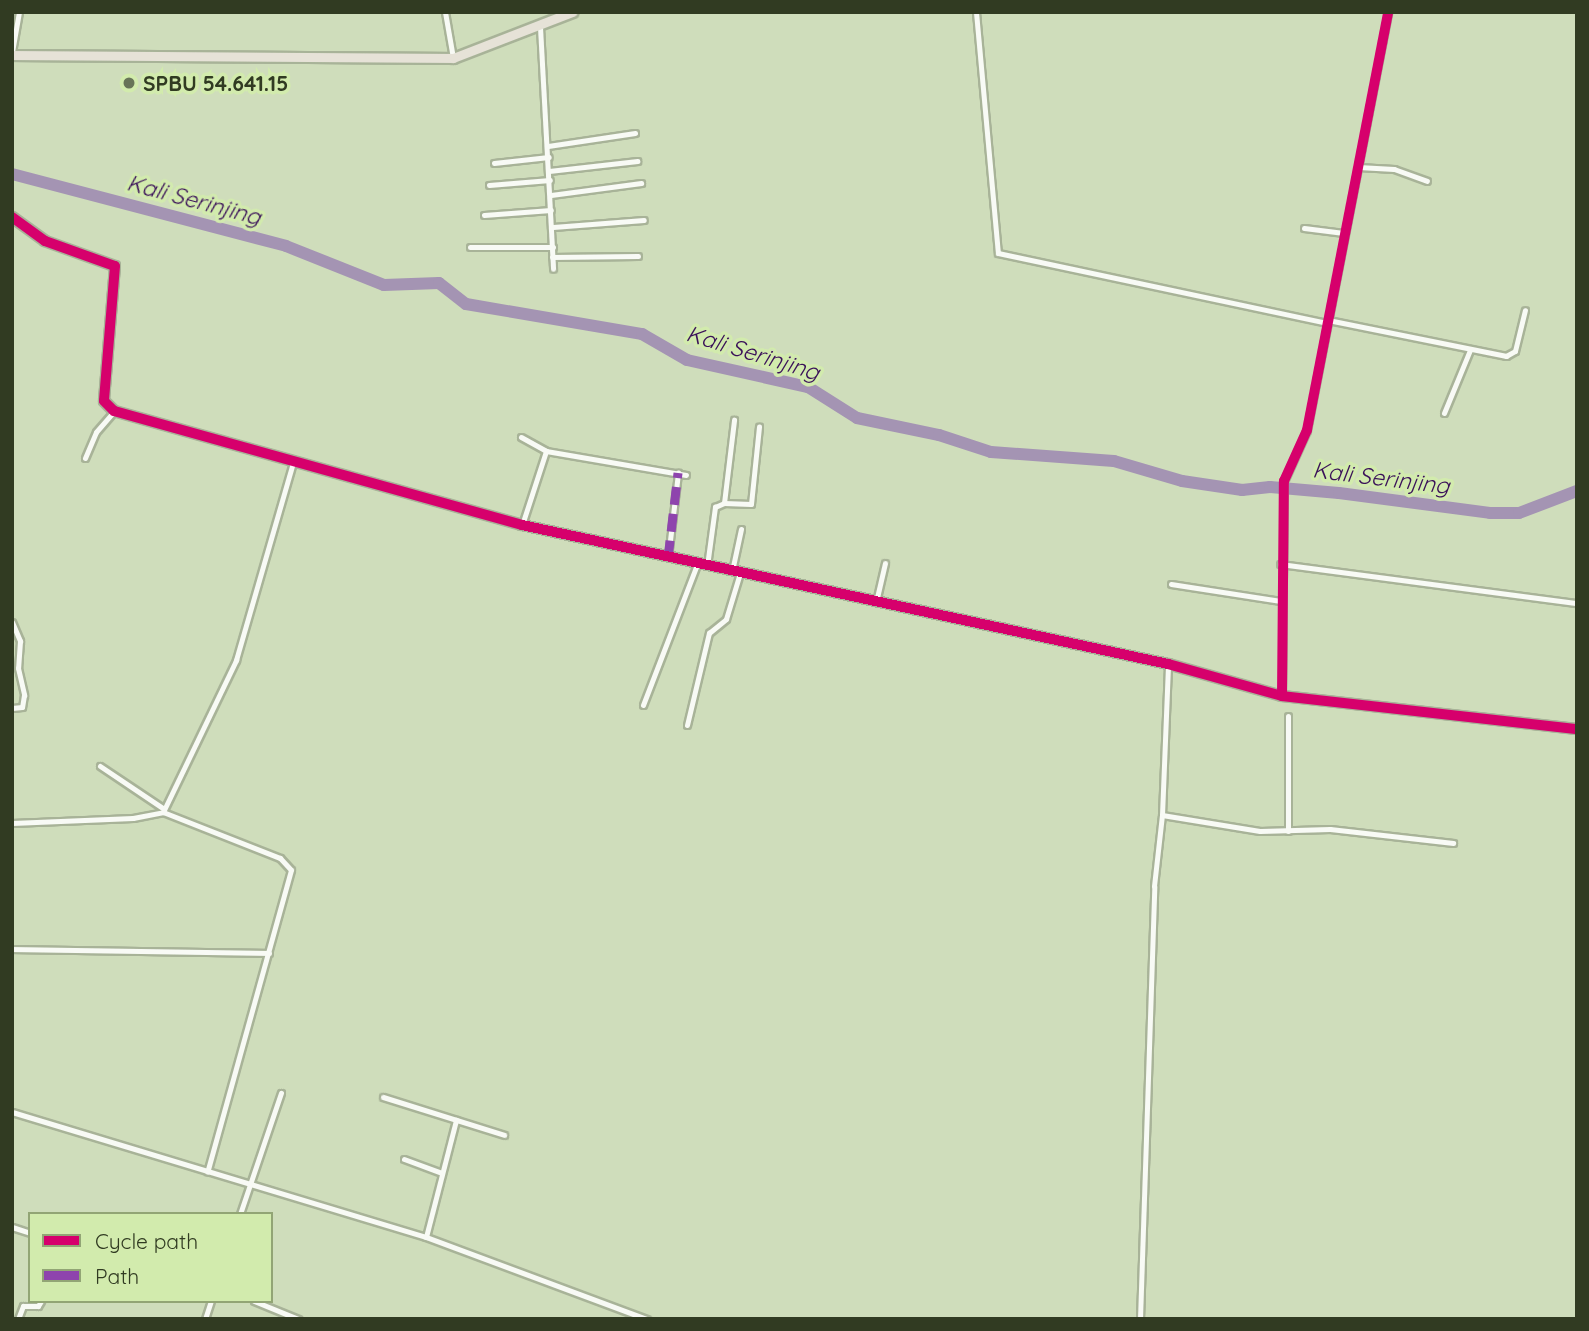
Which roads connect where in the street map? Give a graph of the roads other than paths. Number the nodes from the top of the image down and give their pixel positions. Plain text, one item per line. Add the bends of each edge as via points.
1 (19, 12) edge
2 (445, 12) edge
3 (572, 12) edge
4 (976, 12) edge
5 (1388, 12) edge
6 (540, 27) junction
7 (12, 53) edge
8 (453, 58) junction
9 (635, 133) dead end
10 (548, 146) junction
11 (549, 157) junction
12 (637, 161) dead end
13 (494, 163) dead end
14 (1358, 167) junction
15 (549, 171) junction
16 (550, 180) junction
17 (1427, 181) dead end
18 (641, 183) dead end
19 (489, 185) dead end
20 (551, 195) junction
21 (551, 210) junction
22 (484, 215) dead end
23 (12, 217) edge
24 (643, 220) dead end
25 (553, 227) junction
26 (1304, 228) dead end
27 (1344, 233) junction
28 (470, 247) dead end
29 (552, 247) junction
30 (638, 256) dead end
31 (552, 257) junction
32 (552, 269) dead end
33 (1525, 310) dead end
34 (1328, 322) junction
35 (1470, 350) junction
36 (114, 411) junction
37 (1444, 414) dead end
38 (734, 420) dead end
39 (759, 426) dead end
40 (521, 437) dead end
41 (547, 451) junction
42 (85, 458) dead end
43 (293, 462) junction
44 (678, 473) junction
45 (686, 475) dead end
46 (724, 503) junction
47 (522, 524) junction
48 (741, 530) dead end
49 (668, 558) junction
50 (885, 563) dead end
51 (697, 564) junction
52 (1280, 564) junction
53 (708, 566) junction
54 (736, 572) junction
55 (1171, 584) dead end
56 (876, 601) junction
57 (1281, 601) junction
58 (1577, 603) edge
59 (12, 622) edge
60 (1168, 664) junction
61 (1282, 696) junction
62 (643, 705) dead end
63 (12, 708) edge
64 (1288, 716) dead end
65 (687, 724) dead end
66 (1577, 729) edge
67 (100, 766) dead end
68 (163, 810) junction
69 (1162, 816) junction
70 (12, 823) edge
71 (1288, 831) junction
72 (1453, 843) dead end
73 (12, 949) edge
74 (269, 953) junction
75 (281, 1093) dead end
76 (383, 1097) dead end
77 (12, 1112) edge
78 (456, 1120) junction
79 (504, 1135) dead end
80 (404, 1159) dead end
81 (208, 1172) junction
82 (442, 1173) junction
83 (249, 1184) junction
84 (241, 1212) edge
85 (426, 1237) junction
86 (40, 1303) edge
87 (259, 1303) edge
88 (18, 1319) edge
89 (298, 1319) edge
90 (647, 1319) edge
91 (1140, 1319) edge

1 - 7 street
2 - 8 street
3 - 6 main road
4 - 34 street via 998,253
5 - 14 street
6 - 8 main road
6 - 10 street
7 - 8 main road
9 - 10 street
10 - 11 street
11 - 13 street
11 - 15 street
12 - 15 street
14 - 17 street via 1394,169
14 - 27 street
15 - 16 street
16 - 19 street
16 - 20 street
18 - 20 street
20 - 21 street
21 - 22 street
21 - 25 street
23 - 36 street via 45,241 115,266 104,401
24 - 25 street
25 - 29 street
26 - 27 street
27 - 34 street
28 - 29 street
29 - 31 street
30 - 31 street
31 - 32 street
33 - 35 street via 1512,354
34 - 35 street
34 - 52 street via 1306,436 1284,481
35 - 37 street
36 - 42 street via 96,432
36 - 43 street
38 - 46 street
39 - 46 street via 751,504
40 - 41 street
41 - 44 street
41 - 47 street
43 - 47 street
43 - 68 street via 236,660
44 - 45 street
44 - 49 street
46 - 53 street via 715,507
47 - 49 street
48 - 54 street
49 - 51 street
50 - 56 street
51 - 53 street
51 - 62 street
52 - 57 street
52 - 58 street
53 - 54 street
54 - 56 street
54 - 65 street via 726,620 709,633
55 - 57 street
56 - 60 street
57 - 61 street
59 - 63 street via 20,641 18,668 24,695 22,707
60 - 61 street
60 - 69 street
61 - 66 street
64 - 71 street
67 - 68 street
68 - 70 street via 133,818
68 - 74 street via 289,864 291,877
69 - 71 street
69 - 91 street via 1154,886
71 - 72 street via 1330,829
73 - 74 street
74 - 81 street
75 - 83 street
76 - 78 street
77 - 81 street
78 - 79 street
78 - 82 street
80 - 82 street
81 - 83 street
82 - 85 street
83 - 84 street
83 - 85 street
85 - 90 street
86 - 88 street via 23,1306
87 - 89 street

